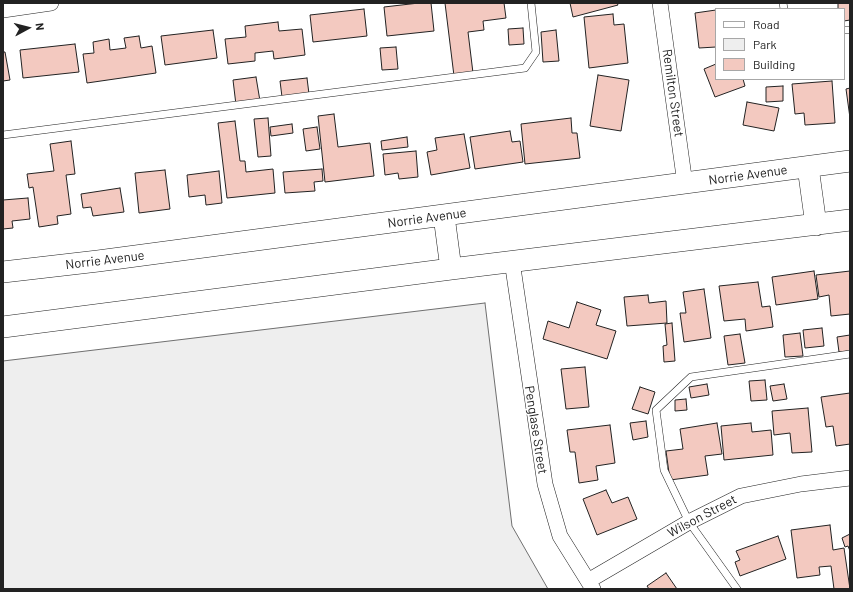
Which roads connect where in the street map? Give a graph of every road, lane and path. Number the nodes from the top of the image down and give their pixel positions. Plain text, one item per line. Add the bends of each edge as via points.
1 (51, 3) edge
2 (531, 3) edge
3 (660, 3) edge
4 (3, 10) edge
5 (3, 135) edge
6 (850, 161) edge
7 (808, 167) junction
8 (685, 184) junction
9 (444, 216) junction
10 (850, 220) edge
11 (816, 225) junction
12 (512, 261) junction
13 (451, 269) junction
14 (3, 272) edge
15 (3, 327) edge
16 (850, 354) edge
17 (850, 478) edge
18 (689, 522) junction
19 (591, 585) edge
20 (737, 589) edge

1 - 4 street
2 - 5 lane via 536,52 525,68
3 - 8 street, Remilton Street
6 - 7 main road, Norrie Avenue
7 - 8 main road, Norrie Avenue
7 - 11 main road
8 - 9 main road, Norrie Avenue
9 - 13 main road
9 - 14 main road, Norrie Avenue
10 - 11 main road
11 - 12 main road
12 - 13 main road
12 - 19 street, Penglase Street via 545,484 560,536
13 - 15 main road
16 - 18 lane via 691,377 656,410 664,470
17 - 18 street, Wilson Street via 740,496
18 - 19 street, Wilson Street
18 - 20 lane

